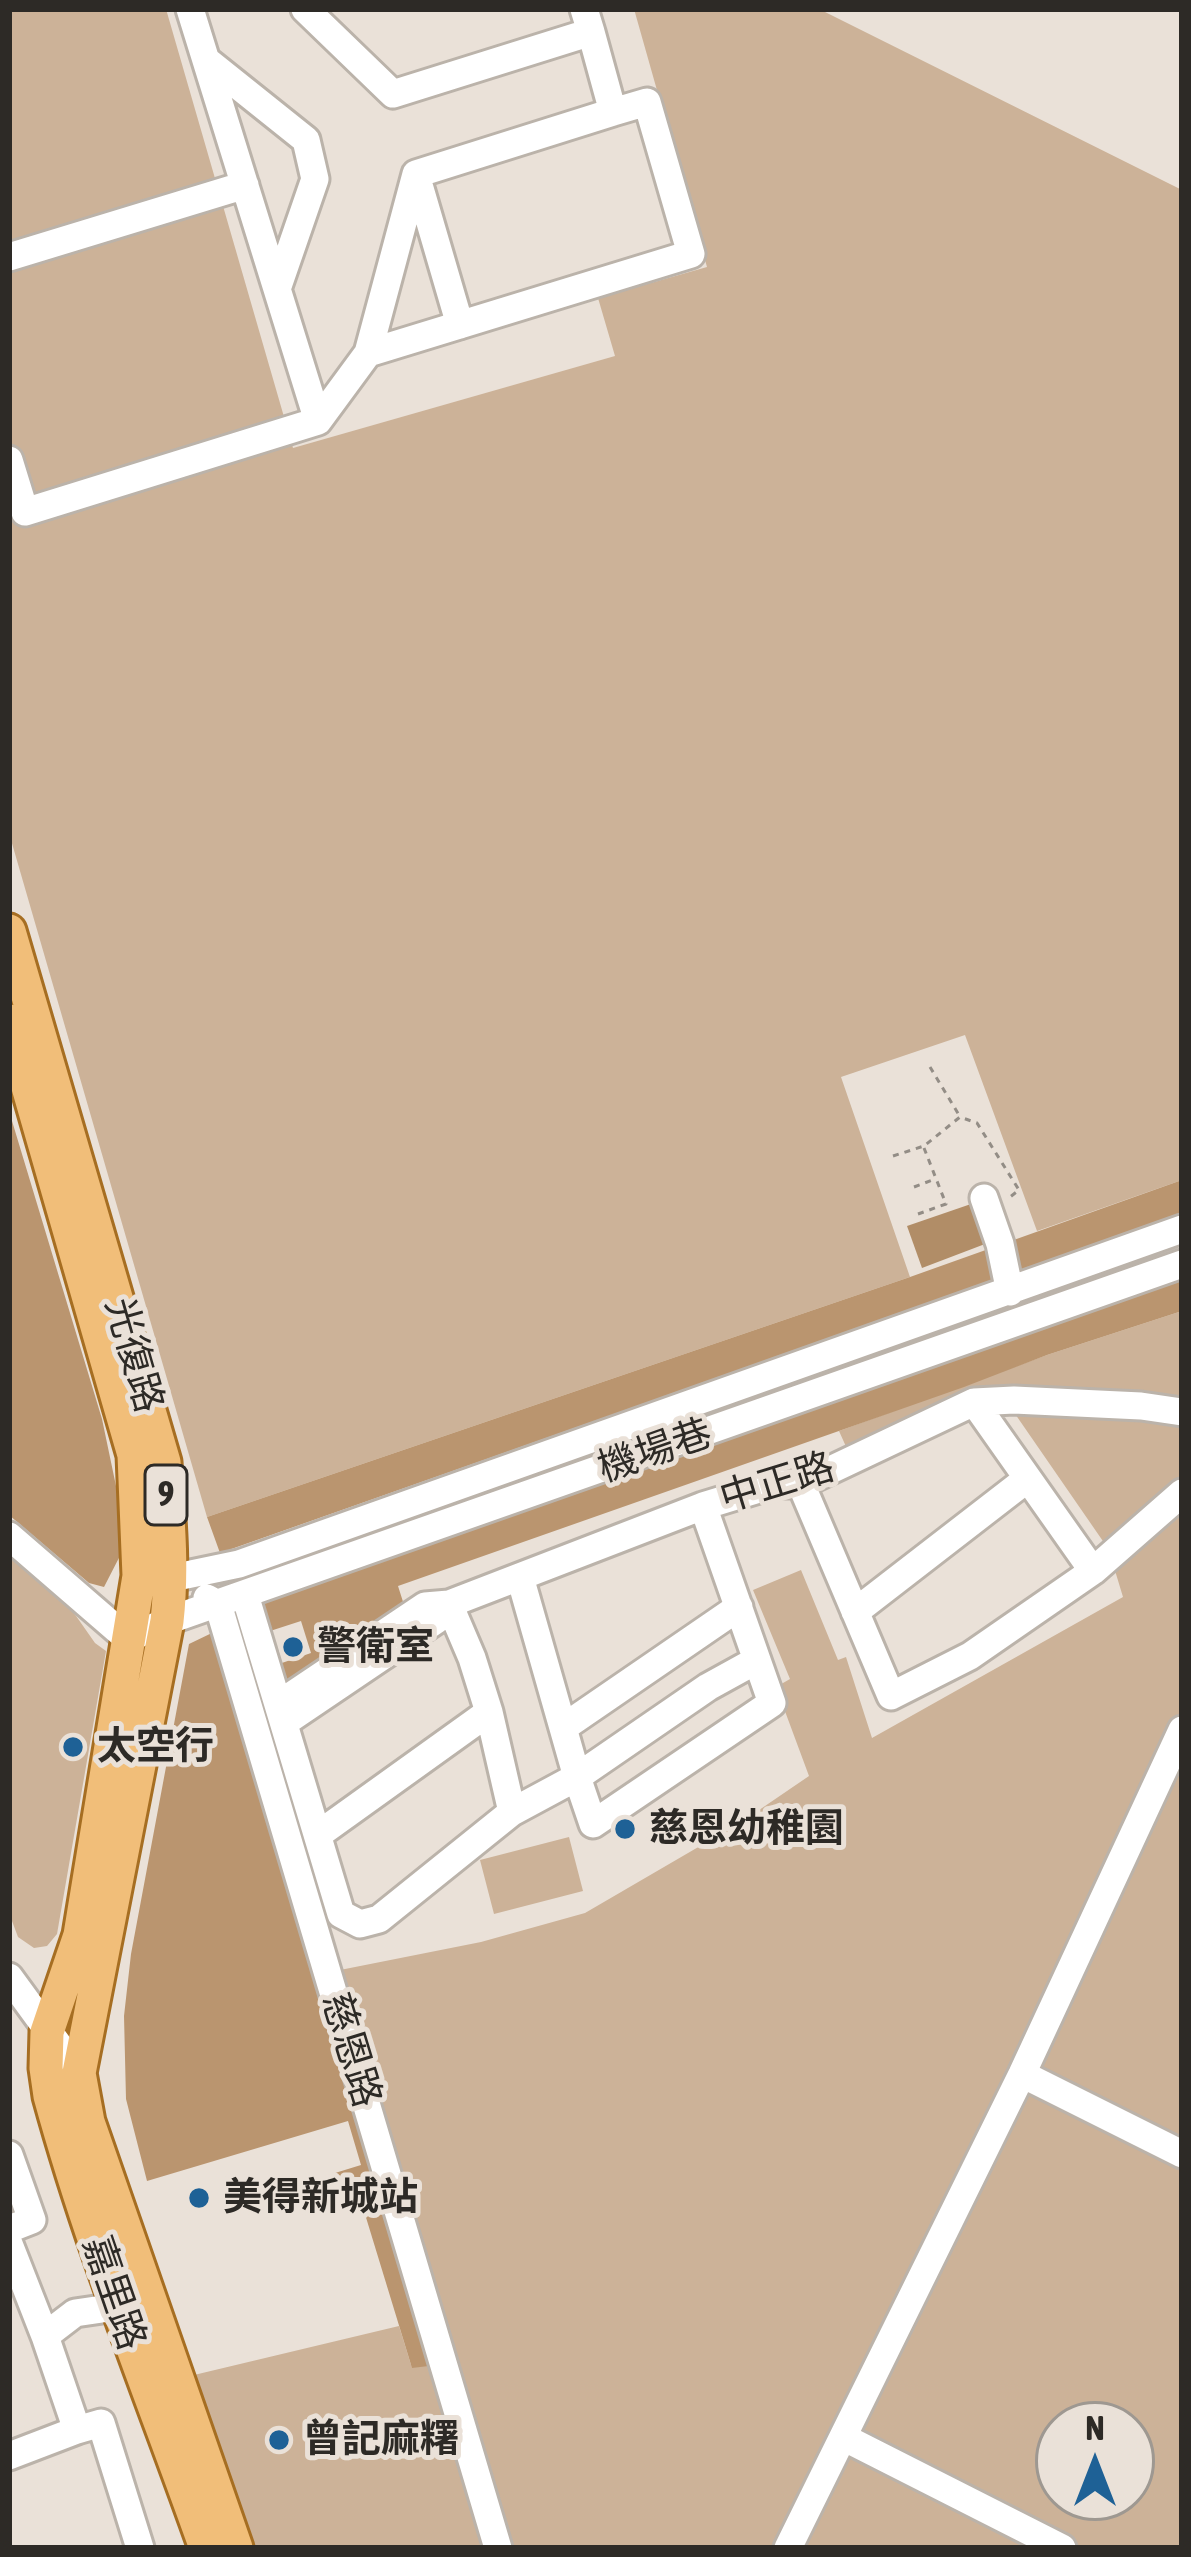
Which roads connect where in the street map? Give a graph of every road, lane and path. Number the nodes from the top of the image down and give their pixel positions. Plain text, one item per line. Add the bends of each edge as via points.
1 (190, 9) edge
2 (304, 9) edge
3 (588, 21) edge
4 (206, 60) junction
5 (613, 112) junction
6 (416, 174) junction
7 (245, 185) junction
8 (9, 257) edge
9 (277, 289) junction
10 (460, 325) junction
11 (368, 353) junction
12 (318, 421) junction
13 (9, 460) edge
14 (9, 931) edge
15 (9, 1021) edge
16 (930, 1066) dead end
17 (960, 1117) junction
18 (924, 1146) junction
19 (893, 1156) dead end
20 (936, 1179) junction
21 (914, 1187) dead end
22 (987, 1206) joint
23 (918, 1214) dead end
24 (1182, 1229) edge
25 (1182, 1264) edge
26 (1010, 1292) junction
27 (974, 1402) junction
28 (1182, 1412) edge
29 (1027, 1478) junction
30 (801, 1484) junction
31 (1182, 1493) edge
32 (704, 1506) junction
33 (337, 1529) junction
34 (9, 1535) edge
35 (348, 1559) junction
36 (1093, 1571) junction
37 (155, 1577) junction
38 (520, 1577) junction
39 (232, 1599) junction
40 (448, 1604) junction
41 (739, 1607) junction
42 (855, 1612) junction
43 (167, 1621) junction
44 (128, 1640) junction
45 (757, 1660) junction
46 (490, 1712) junction
47 (283, 1713) junction
48 (564, 1727) junction
49 (1182, 1730) edge
50 (577, 1777) junction
51 (512, 1812) junction
52 (319, 1834) junction
53 (9, 1977) edge
54 (47, 2032) junction
55 (79, 2073) junction
56 (1022, 2074) junction
57 (1182, 2154) edge
58 (9, 2155) edge
59 (9, 2230) edge
60 (9, 2244) edge
61 (148, 2295) junction
62 (116, 2307) junction
63 (45, 2336) junction
64 (77, 2430) junction
65 (843, 2437) junction
66 (9, 2456) edge
67 (140, 2548) edge
68 (206, 2548) edge
69 (236, 2548) edge
70 (498, 2548) edge
71 (788, 2548) edge
72 (1062, 2548) edge

1 - 4 street
2 - 3 street via 393,94
3 - 5 street
4 - 7 street
4 - 9 street via 305,140 315,179
5 - 6 street
5 - 10 street via 647,102 691,254
6 - 10 street
6 - 11 street
7 - 8 street
7 - 9 street
9 - 12 street
10 - 11 street
11 - 12 street
12 - 13 street via 26,512
14 - 37 main road, 光復路 / 9 via 164,1462
15 - 37 main road, 光復路 / 9 via 134,1455
16 - 17 path
17 - 18 path
17 - 22 path via 976,1123 1019,1190
18 - 19 path
18 - 20 path
20 - 21 path
20 - 23 path via 946,1204
22 - 26 street
24 - 26 street, 機場巷
25 - 35 street, 機場巷
26 - 33 street, 機場巷
27 - 28 street, 中正路
27 - 29 street
27 - 30 street, 中正路
29 - 36 street
29 - 42 street
30 - 32 street, 中正路
30 - 42 street
31 - 36 street
32 - 38 street, 中正路
32 - 41 street
33 - 35 street
33 - 37 street, 機場巷 via 239,1564
34 - 44 street
35 - 39 street, 機場巷
36 - 42 street via 970,1656 891,1696
37 - 39 street
37 - 43 main road, 光復路 / 9
37 - 44 main road, 光復路 / 9
38 - 40 street, 中正路
38 - 48 street
39 - 43 street, 機場巷
39 - 47 street
39 - 70 street, 慈恩路
40 - 46 street
40 - 47 street, 中正路 via 425,1606
41 - 45 street
41 - 48 street
43 - 44 street, 機場巷
43 - 55 main road, 光復路 / 9
44 - 54 main road, 光復路 / 9 via 80,1935
45 - 50 street
45 - 50 street via 772,1703 593,1824
46 - 51 street
46 - 52 street
47 - 52 street
48 - 50 street
49 - 56 street
50 - 51 street
51 - 52 street via 380,1919 360,1924 341,1914
53 - 54 street
54 - 55 street
54 - 62 main road, 嘉里路 / 9 via 50,2096
55 - 61 main road, 嘉里路 / 9
56 - 57 street
56 - 65 street
58 - 59 street via 32,2220
60 - 63 street
61 - 62 street
61 - 69 main road, 嘉里路 / 9
62 - 63 street via 75,2313
62 - 68 main road, 嘉里路 / 9
63 - 64 street
64 - 66 street
64 - 67 street via 101,2423
65 - 71 street
65 - 72 street

